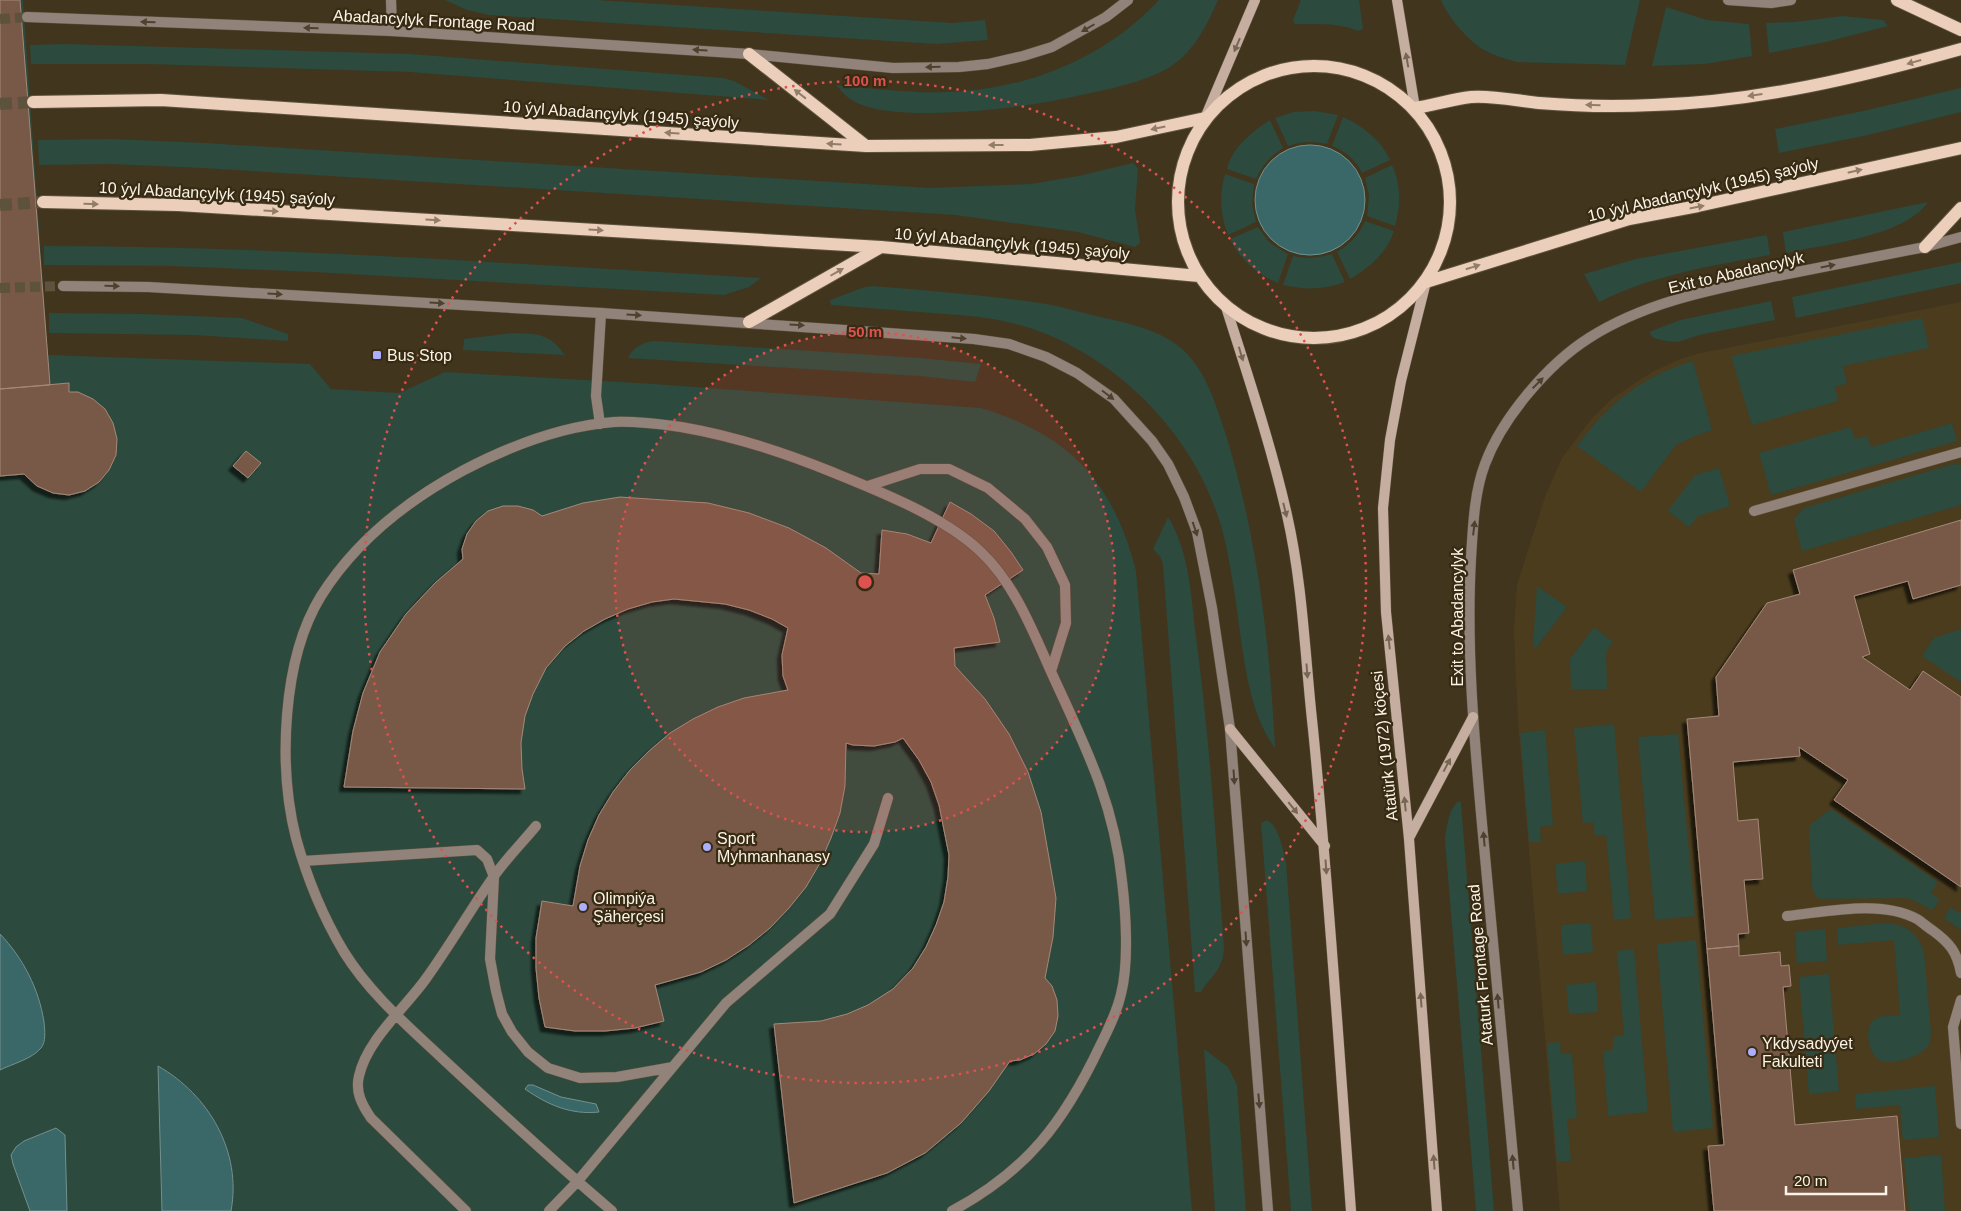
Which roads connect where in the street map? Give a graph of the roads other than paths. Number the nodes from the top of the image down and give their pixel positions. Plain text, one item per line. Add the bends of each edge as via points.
1 (391, 0) edge
2 (1128, 0) edge
3 (1255, 0) edge
4 (1397, 0) edge
5 (1728, 0) edge
6 (1792, 0) edge
7 (1897, 0) edge
8 (28, 17) tunnel mouth
9 (1961, 30) edge
10 (392, 31) junction
11 (1961, 49) edge
12 (749, 54) junction
13 (33, 102) tunnel mouth
14 (1416, 108) junction
15 (1205, 118) junction
16 (866, 146) junction
17 (1961, 148) edge
18 (42, 202) tunnel mouth
19 (1961, 208) edge
20 (1961, 238) edge
21 (881, 247) junction
22 (1925, 247) junction
23 (1198, 276) junction
24 (1426, 282) junction
25 (64, 286) tunnel mouth
26 (1226, 307) junction
27 (601, 312) junction
28 (749, 322) junction
29 (600, 424) junction
30 (1961, 452) edge
31 (868, 486) junction
32 (1754, 511) dead end
33 (1050, 671) junction
34 (1473, 717) junction
35 (1230, 729) junction
36 (888, 798) dead end
37 (536, 826) dead end
38 (1409, 839) junction
39 (1325, 846) junction
40 (303, 861) junction
41 (494, 877) junction
42 (1787, 916) dead end
43 (1961, 974) edge
44 (1961, 1000) edge
45 (396, 1015) junction
46 (673, 1067) junction
47 (1961, 1124) edge
48 (578, 1182) junction
49 (466, 1211) edge
50 (549, 1211) edge
51 (612, 1211) edge
52 (952, 1211) edge
53 (1268, 1211) edge
54 (1351, 1211) edge
55 (1437, 1211) edge
56 (1518, 1211) edge

1 - 10 street
2 -> 12 street, Abadancylyk Frontage Road via 1106,17 1052,47 988,64 893,68
3 -> 15 main road
14 -> 4 main road
5 - 6 street via 1771,3
7 - 9 main road
10 -> 8 street, Abadancylyk Frontage Road
12 -> 10 street, Abadancylyk Frontage Road
11 -> 14 main road via 1835,81 1693,103 1560,104 1472,97
16 -> 12 main road
16 -> 13 main road, 10 ýyl Abadançylyk (1945) şaýoly via 161,100
14 - 15 main road via 1377,79 1332,65 1284,68 1240,86
14 - 24 main road via 1437,139 1450,174 1452,211 1444,248
15 -> 16 main road, 10 ýyl Abadançylyk (1945) şaýoly via 1116,137 1030,145
15 - 23 main road via 1185,155 1177,196 1182,238
24 -> 17 main road, 10 ýyl Abadançylyk (1945) şaýoly via 1629,219
18 -> 21 main road, 10 ýyl Abadançylyk (1945) şaýoly via 178,205
19 - 22 main road
20 - 22 street
21 - 23 main road, 10 ýyl Abadançylyk (1945) şaýoly
28 -> 21 main road
34 -> 22 street, Exit to Abadancylyk via 1469,595 1478,489 1484,465 1496,440 1533,388 1586,340 1616,322 1650,308 1702,292
23 - 26 main road
24 - 26 main road via 1394,313 1354,333 1309,339 1265,330
38 -> 24 main road, Atatürk (1972) köçesi via 1386,612 1383,508 1390,440 1401,381
25 -> 27 street via 148,287
26 -> 39 main road via 1257,406 1296,561
27 -> 28 street
27 - 29 street via 596,396
28 -> 35 street via 927,334 1009,344 1046,357 1077,373 1114,399 1152,441 1184,497 1196,532 1212,608
29 - 31 street via 659,424 721,435 788,454
29 - 40 street via 544,436 505,451 422,495 366,542 341,568 319,599 303,634 294,666 286,738 286,773 293,824
30 - 32 street
31 - 33 street via 953,530 980,551 1000,574 1024,614
31 - 33 street via 920,469 949,469 988,488 1025,519 1047,547 1065,585 1066,624
33 - 52 street via 1079,732 1112,817 1124,895 1122,991 1092,1064 1044,1141 1012,1173
38 -> 34 main road
56 -> 34 street, Ataturk Frontage Road
35 -> 39 main road
35 -> 53 street
36 - 46 street via 874,844 830,914 726,1003
37 - 41 street
55 -> 38 main road, Atatürk (1972) köçesi
39 -> 54 main road
40 - 41 street via 477,850 487,859
40 - 45 street via 327,922 348,958
41 - 45 street via 425,980
41 - 46 street via 490,959 496,991 502,1014 528,1052 548,1068 580,1078 618,1077
42 - 43 street via 1868,908 1890,910 1916,918 1940,936 1957,956
44 - 47 street via 1953,1027
45 - 48 street
45 - 49 street via 365,1057 358,1077 358,1093 363,1107 370,1118
46 - 48 street
48 - 50 street
48 - 51 street

